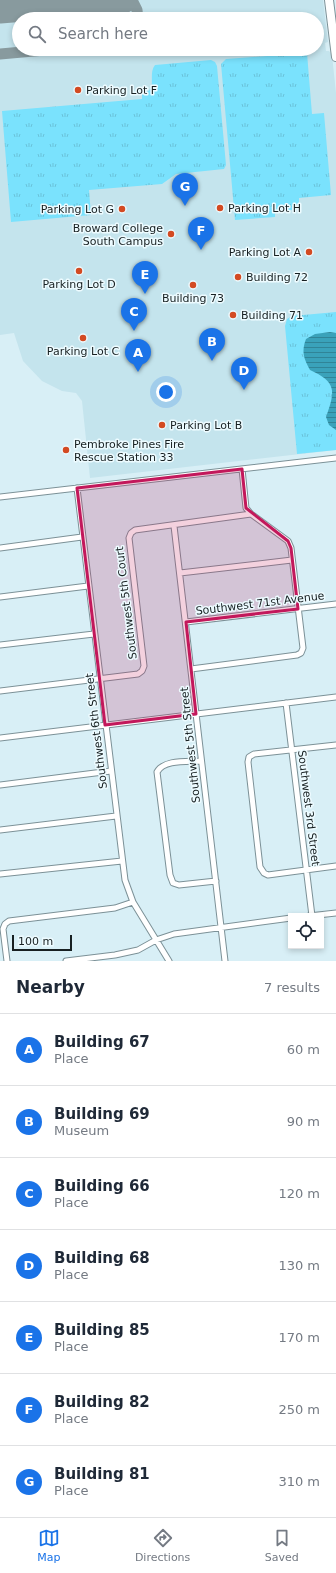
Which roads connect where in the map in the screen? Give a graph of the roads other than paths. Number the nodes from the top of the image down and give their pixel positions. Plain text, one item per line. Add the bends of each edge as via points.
1 (329, 0) edge
2 (336, 57) edge
3 (336, 458) edge
4 (242, 469) junction
5 (77, 488) junction
6 (0, 497) edge
7 (250, 514) junction
8 (174, 526) junction
9 (82, 537) junction
10 (0, 548) edge
11 (292, 560) junction
12 (180, 573) junction
13 (88, 586) junction
14 (0, 597) edge
15 (336, 604) edge
16 (298, 609) junction
17 (186, 622) junction
18 (94, 634) junction
19 (0, 645) edge
20 (191, 669) junction
21 (100, 679) junction
22 (0, 691) edge
23 (336, 697) edge
24 (286, 703) junction
25 (196, 714) junction
26 (105, 725) junction
27 (0, 738) edge
28 (336, 745) edge
29 (291, 750) junction
30 (201, 761) junction
31 (111, 771) junction
32 (0, 785) edge
33 (116, 816) junction
34 (0, 830) edge
35 (122, 861) junction
36 (336, 866) edge
37 (306, 870) junction
38 (0, 874) edge
39 (216, 881) junction
40 (132, 902) junction
41 (312, 913) edge
42 (336, 913) edge
43 (324, 914) edge
44 (288, 918) edge
45 (222, 927) junction
46 (156, 940) junction
47 (115, 955) junction
48 (7, 961) edge
49 (66, 961) edge
50 (118, 961) edge
51 (168, 961) edge
52 (225, 961) edge

1 - 2 highway
3 - 4 street
4 - 5 street
4 - 7 street via 246,508
5 - 6 street
5 - 9 street, Southwest 6th Street
7 - 8 street
7 - 11 street via 288,541
8 - 12 street, Southwest 5th Street
8 - 21 street, Southwest 5th Court via 135,530 131,533 129,538 144,666 138,674
9 - 10 street
9 - 13 street, Southwest 6th Street
11 - 12 street
11 - 16 street
12 - 17 street, Southwest 5th Street
13 - 14 street
13 - 18 street, Southwest 6th Street
15 - 16 street, Southwest 71st Avenue
16 - 17 street, Southwest 71st Avenue
16 - 20 street via 303,648 301,653
17 - 20 street, Southwest 5th Street
18 - 19 street
18 - 21 street, Southwest 6th Street
20 - 25 street, Southwest 5th Street
21 - 22 street
21 - 26 street, Southwest 6th Street
23 - 24 street
24 - 25 street
24 - 29 street, Southwest 3rd Street
25 - 26 street
25 - 30 street, Southwest 5th Street
26 - 27 street
26 - 31 street, Southwest 6th Street
28 - 29 street
29 - 37 street, Southwest 3rd Street
29 - 37 street via 254,754 249,757 260,867 268,875
30 - 39 street, Southwest 5th Street
30 - 39 street via 165,764 157,772 173,883 179,885
31 - 32 street
31 - 33 street, Southwest 6th Street
33 - 34 street
33 - 35 street, Southwest 6th Street
35 - 38 street
35 - 40 street, Southwest 6th Street
36 - 37 street
37 - 41 street, Southwest 3rd Street
39 - 45 street, Southwest 5th Street
40 - 46 street, Southwest 6th Street
40 - 48 street via 115,908 9,921 3,929
42 - 43 street
44 - 45 street
45 - 46 street via 174,934
45 - 52 street, Southwest 5th Street
46 - 47 street via 138,950
46 - 51 street, Southwest 6th Street
47 - 49 street
47 - 50 street

